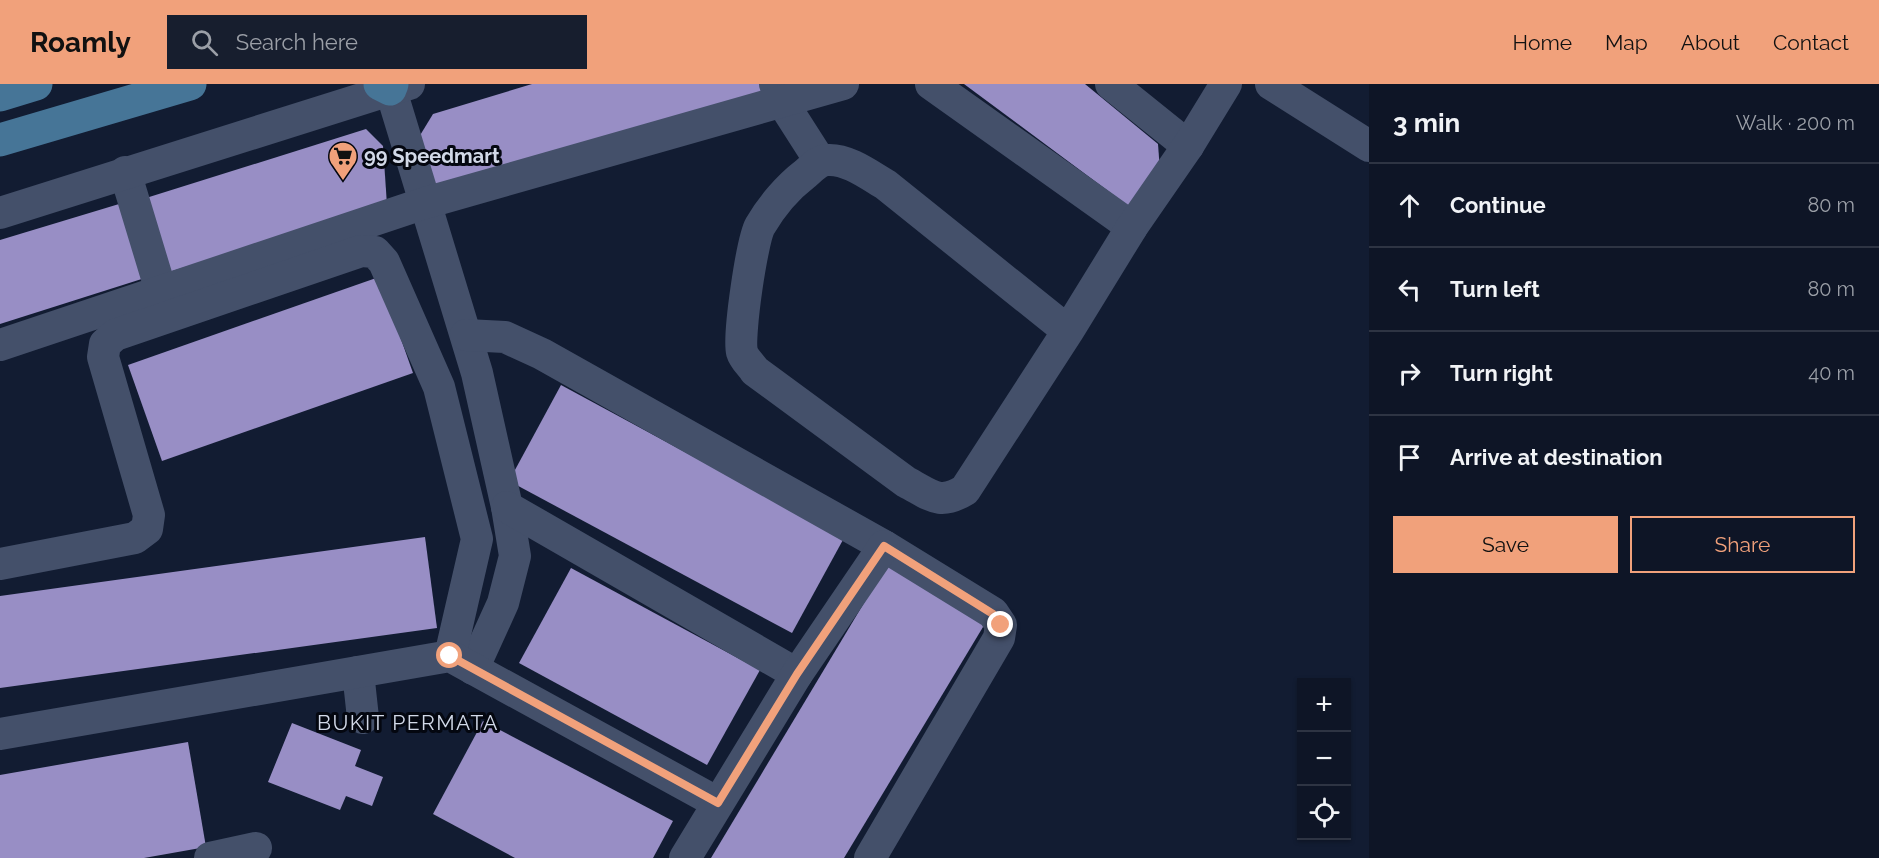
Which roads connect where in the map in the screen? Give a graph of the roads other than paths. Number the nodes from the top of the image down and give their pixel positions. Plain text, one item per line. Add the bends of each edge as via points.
1 (36, 84) edge
2 (190, 84) edge
3 (843, 84) edge
4 (932, 84) edge
5 (1112, 84) edge
6 (1226, 84) edge
7 (1271, 84) edge
8 (392, 85) edge
9 (778, 92) edge
10 (0, 95) edge
11 (0, 140) edge
12 (1188, 146) junction
13 (1369, 146) edge
14 (820, 161) junction
15 (125, 172) junction
16 (425, 203) junction
17 (0, 213) edge
18 (1132, 227) junction
19 (161, 291) junction
20 (1068, 332) junction
21 (466, 335) junction
22 (0, 345) edge
23 (507, 507) junction
24 (884, 546) junction
25 (0, 564) edge
26 (462, 662) junction
27 (358, 672) junction
28 (797, 674) junction
29 (363, 718) dead end
30 (0, 734) edge
31 (718, 803) junction
32 (256, 848) dead end
33 (210, 858) edge
34 (685, 858) edge
35 (870, 858) edge

1 - 10 main road
2 - 11 main road
3 - 9 street
4 - 18 street
5 - 12 street
6 - 12 street
7 - 13 street
8 - 15 street
8 - 16 street
9 - 14 street
9 - 16 street
12 - 18 street
14 - 20 street via 843,162 886,185
14 - 20 street via 796,180 759,228 746,291 742,354 755,371 906,482 933,496 950,499 965,490
15 - 17 street
15 - 19 street
16 - 19 street
16 - 21 street
18 - 20 street
19 - 22 street
21 - 23 street
21 - 24 street via 506,337 542,354
23 - 26 street via 515,556 503,603
23 - 28 street
24 - 28 street
24 - 35 street via 993,614 1001,625 999,638
25 - 26 street via 135,538 147,529 149,515 103,357 110,339 362,251 375,252 384,262 439,387 477,539
26 - 27 street
26 - 31 street
27 - 29 street
27 - 30 street
28 - 31 street
31 - 34 street
32 - 33 street

